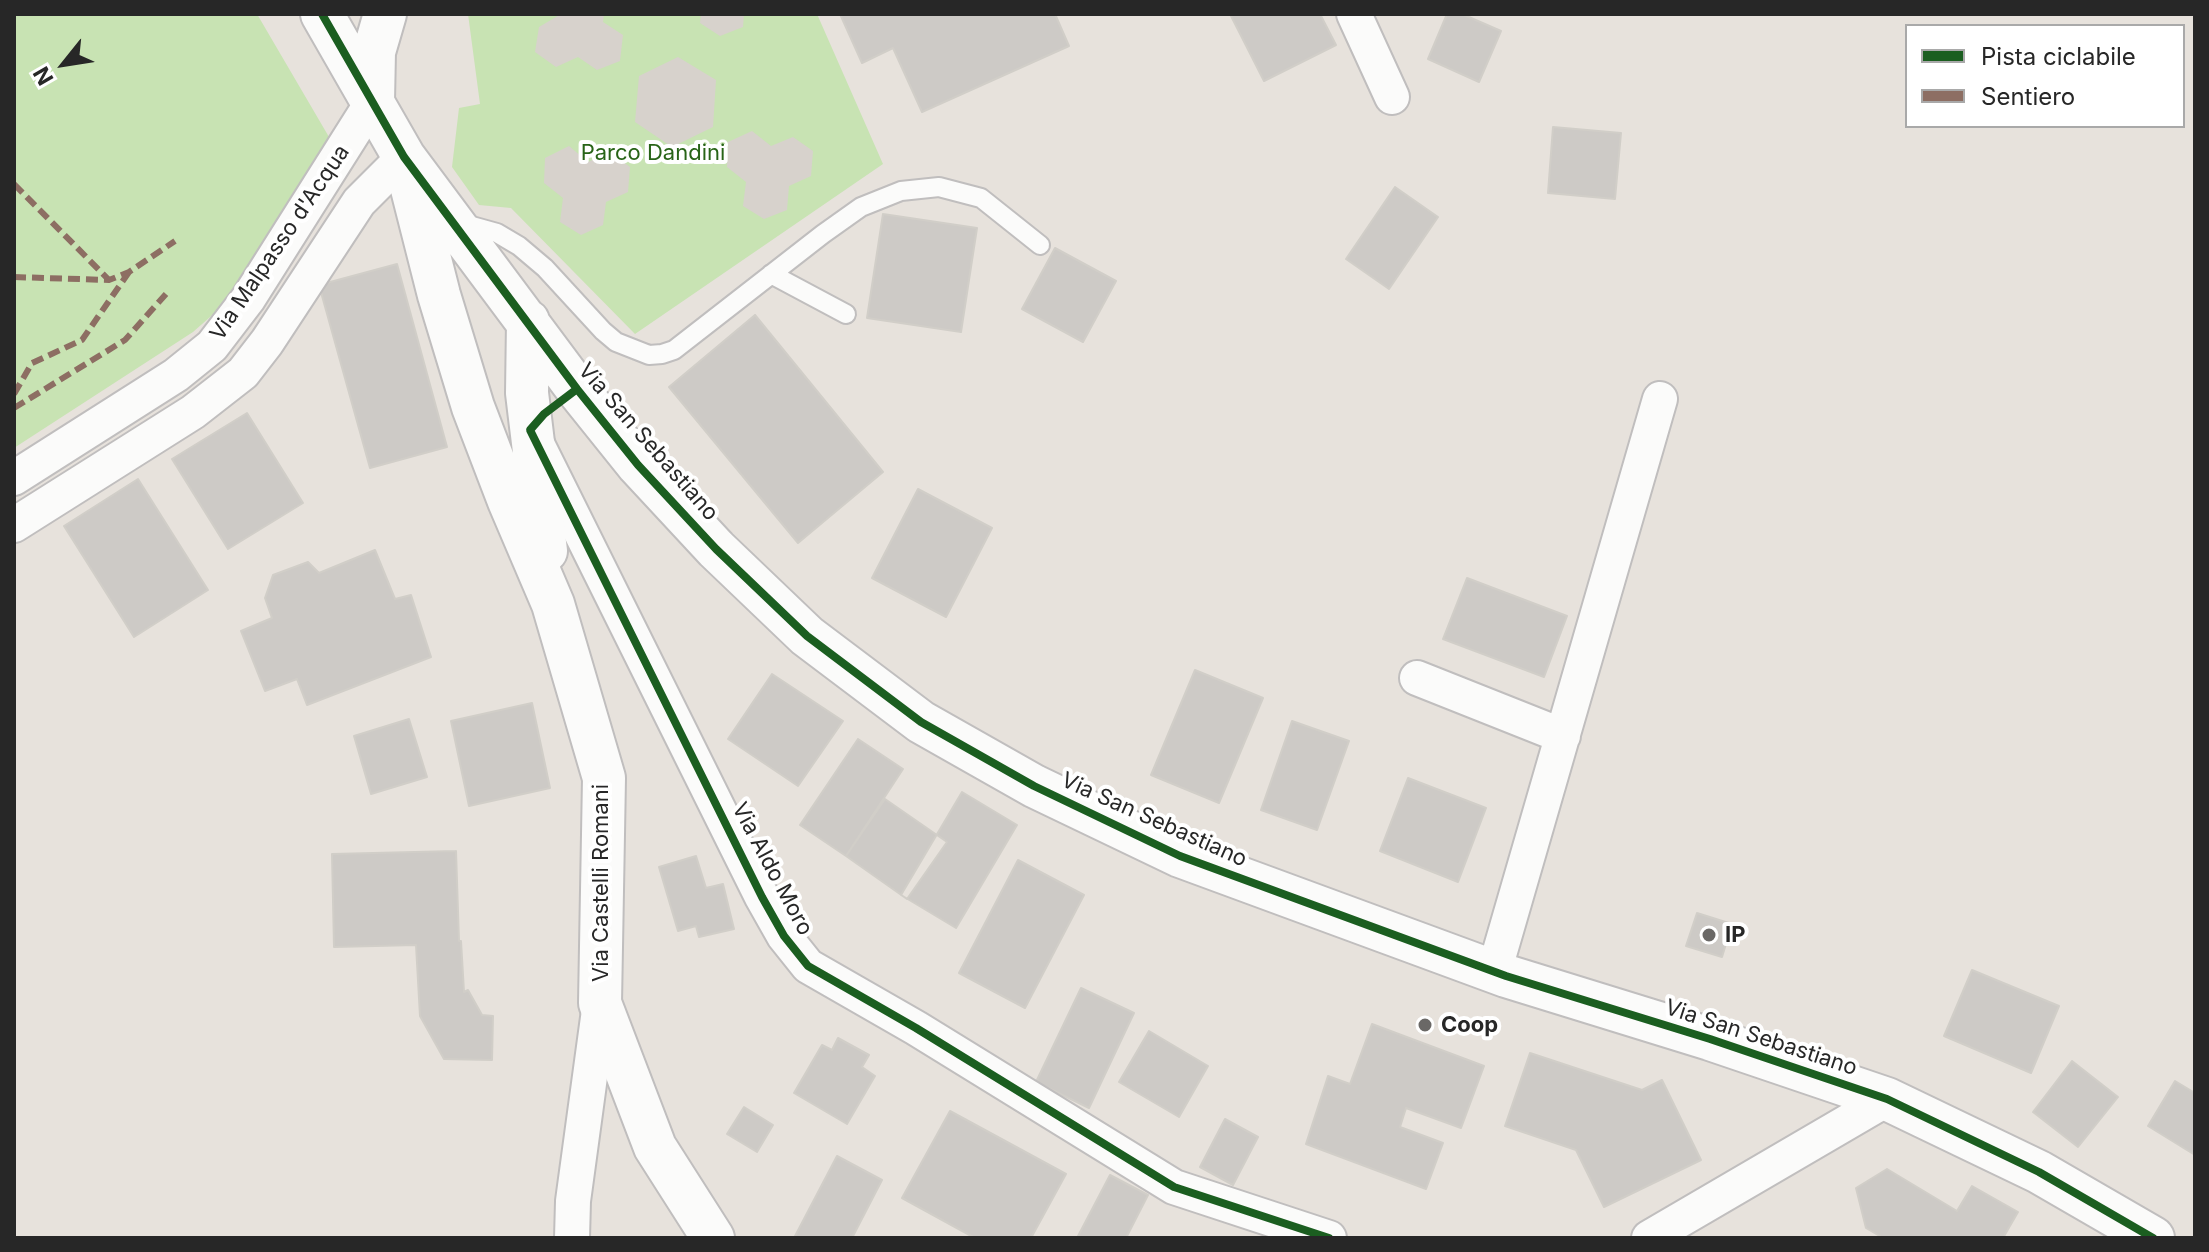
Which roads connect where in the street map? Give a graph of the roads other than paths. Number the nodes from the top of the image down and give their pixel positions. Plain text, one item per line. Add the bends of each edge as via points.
1 (322, 14) edge
2 (385, 14) edge
3 (1354, 14) edge
4 (1392, 97) dead end
5 (373, 101) junction
6 (404, 157) junction
7 (451, 220) junction
8 (1040, 245) dead end
9 (771, 274) junction
10 (846, 314) dead end
11 (528, 321) junction
12 (577, 389) junction
13 (1660, 399) dead end
14 (530, 430) junction
15 (14, 478) edge
16 (14, 525) edge
17 (553, 604) junction
18 (1417, 678) dead end
19 (1563, 736) junction
20 (1494, 972) junction
21 (600, 1003) junction
22 (1887, 1099) junction
23 (572, 1238) edge
24 (713, 1238) edge
25 (1329, 1238) edge
26 (1649, 1238) edge
27 (2153, 1238) edge

1 - 5 street, Via San Sebastiano
2 - 5 street via 374,52
3 - 4 street
5 - 6 street, Via San Sebastiano
5 - 15 street, Via Malpasso d'Acqua via 248,299 212,346 176,375
6 - 7 street, Via San Sebastiano
6 - 16 street, Via Malpasso d'Acqua via 359,202 243,373 193,412
6 - 17 street via 473,407
7 - 9 lane via 497,233 519,246 603,331 625,347 649,355 674,350
7 - 11 street, Via San Sebastiano
8 - 9 lane via 981,198 923,187 861,207
9 - 10 lane
11 - 12 street, Via San Sebastiano
11 - 14 street
12 - 14 street
12 - 20 street, Via San Sebastiano via 716,549 795,625 921,722 1034,786 1180,856
13 - 19 street
14 - 17 street
14 - 25 street, Via Aldo Moro via 762,897 808,966 1174,1187
17 - 21 street, Via Castelli Romani via 604,778
18 - 19 street
19 - 20 street
20 - 22 street, Via San Sebastiano
21 - 23 street
21 - 24 street, Via Castelli Romani via 655,1147
22 - 26 street
22 - 27 street, Via San Sebastiano via 2039,1172

